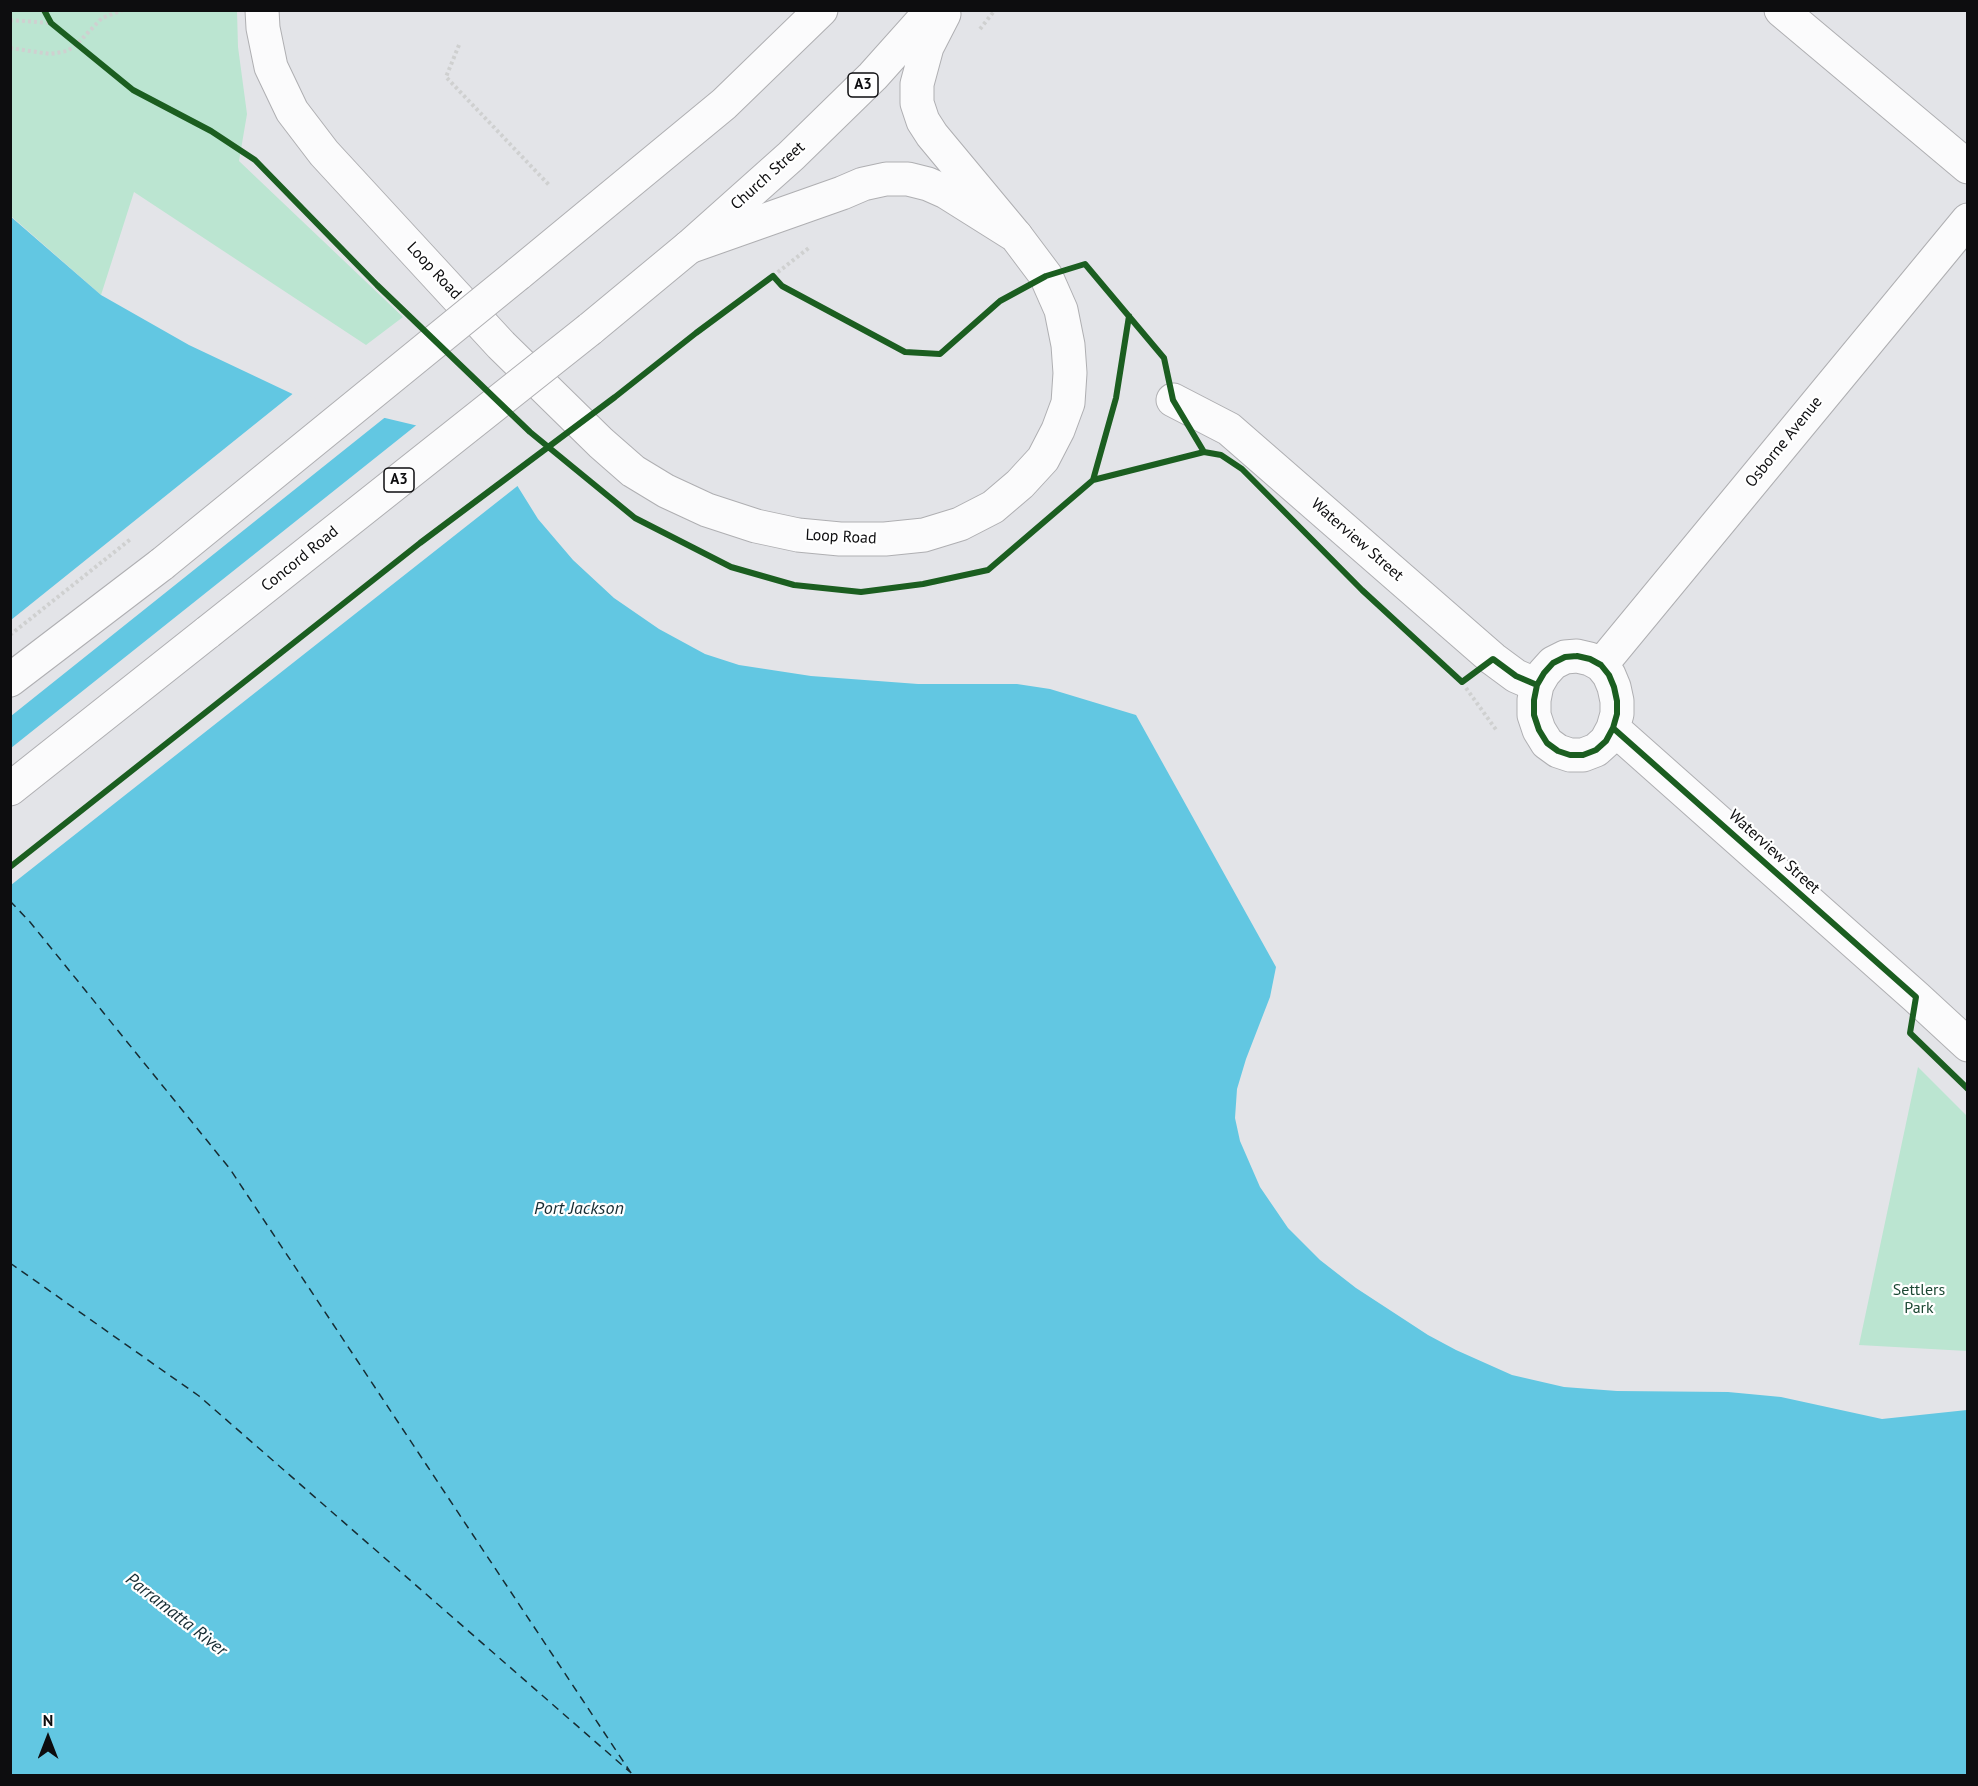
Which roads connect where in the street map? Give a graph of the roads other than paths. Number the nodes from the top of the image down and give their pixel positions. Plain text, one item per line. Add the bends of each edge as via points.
1 (262, 10) edge
2 (821, 10) edge
3 (932, 10) edge
4 (945, 10) edge
5 (1781, 10) edge
6 (1968, 167) edge
7 (1968, 220) edge
8 (1016, 236) junction
9 (689, 247) junction
10 (590, 329) joint
11 (1173, 400) dead end
12 (1601, 665) junction
13 (10, 680) edge
14 (1537, 685) junction
15 (1613, 728) junction
16 (10, 789) edge
17 (1968, 1045) edge

1 - 8 main road, Loop Road via 272,67 292,111 324,153 501,345 633,471 707,510 756,526 840,539 924,535 960,524 993,507 1043,459 1068,403 1068,345 1061,310 1046,276
2 - 13 main road, bridge via 716,111 162,564
3 - 9 main road, Church Street / A3 via 873,76 791,156
4 - 8 main road via 921,64 917,103 932,135
5 - 6 main road
7 - 12 main road, Osborne Avenue
8 - 9 main road, Loop Road via 928,184 886,179
9 - 10 main road, Church Street / A3
10 - 16 main road, Concord Road / A3, bridge
11 - 14 main road, Waterview Street via 1229,429 1493,658 1516,676
12 - 14 main road via 1590,658 1565,657 1553,663
12 - 15 main road via 1617,700
14 - 15 main road via 1534,716 1547,742 1558,751 1583,755 1596,750
15 - 17 main road, Waterview Street

